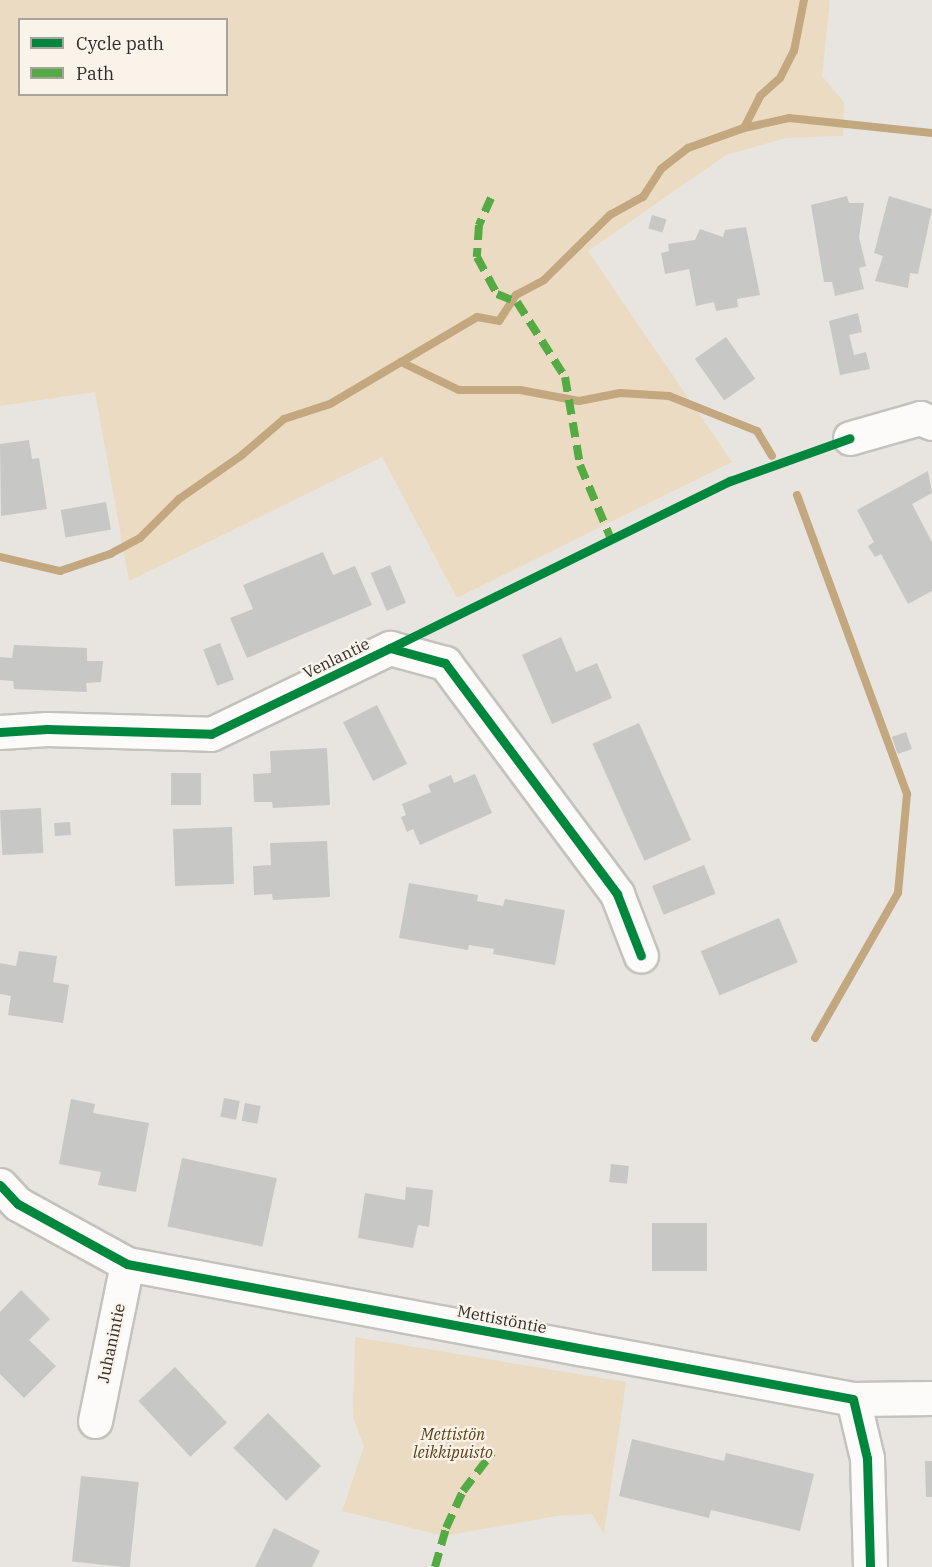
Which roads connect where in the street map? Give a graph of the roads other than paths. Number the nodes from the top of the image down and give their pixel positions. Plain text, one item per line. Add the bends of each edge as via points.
1 (932, 423) edge
2 (850, 438) dead end
3 (0, 732) edge
4 (641, 956) dead end
5 (0, 1185) edge
6 (127, 1264) junction
7 (932, 1398) edge
8 (852, 1400) junction
9 (94, 1421) dead end
10 (870, 1567) edge

1 - 2 street via 920,418
3 - 4 street, Venlantie via 47,729 211,734 390,648 445,663 617,894
5 - 6 street, Mettistöntie via 18,1204
6 - 8 street, Mettistöntie
6 - 9 street, Juhanintie
7 - 8 street, Mettistöntie
8 - 10 street via 867,1458

